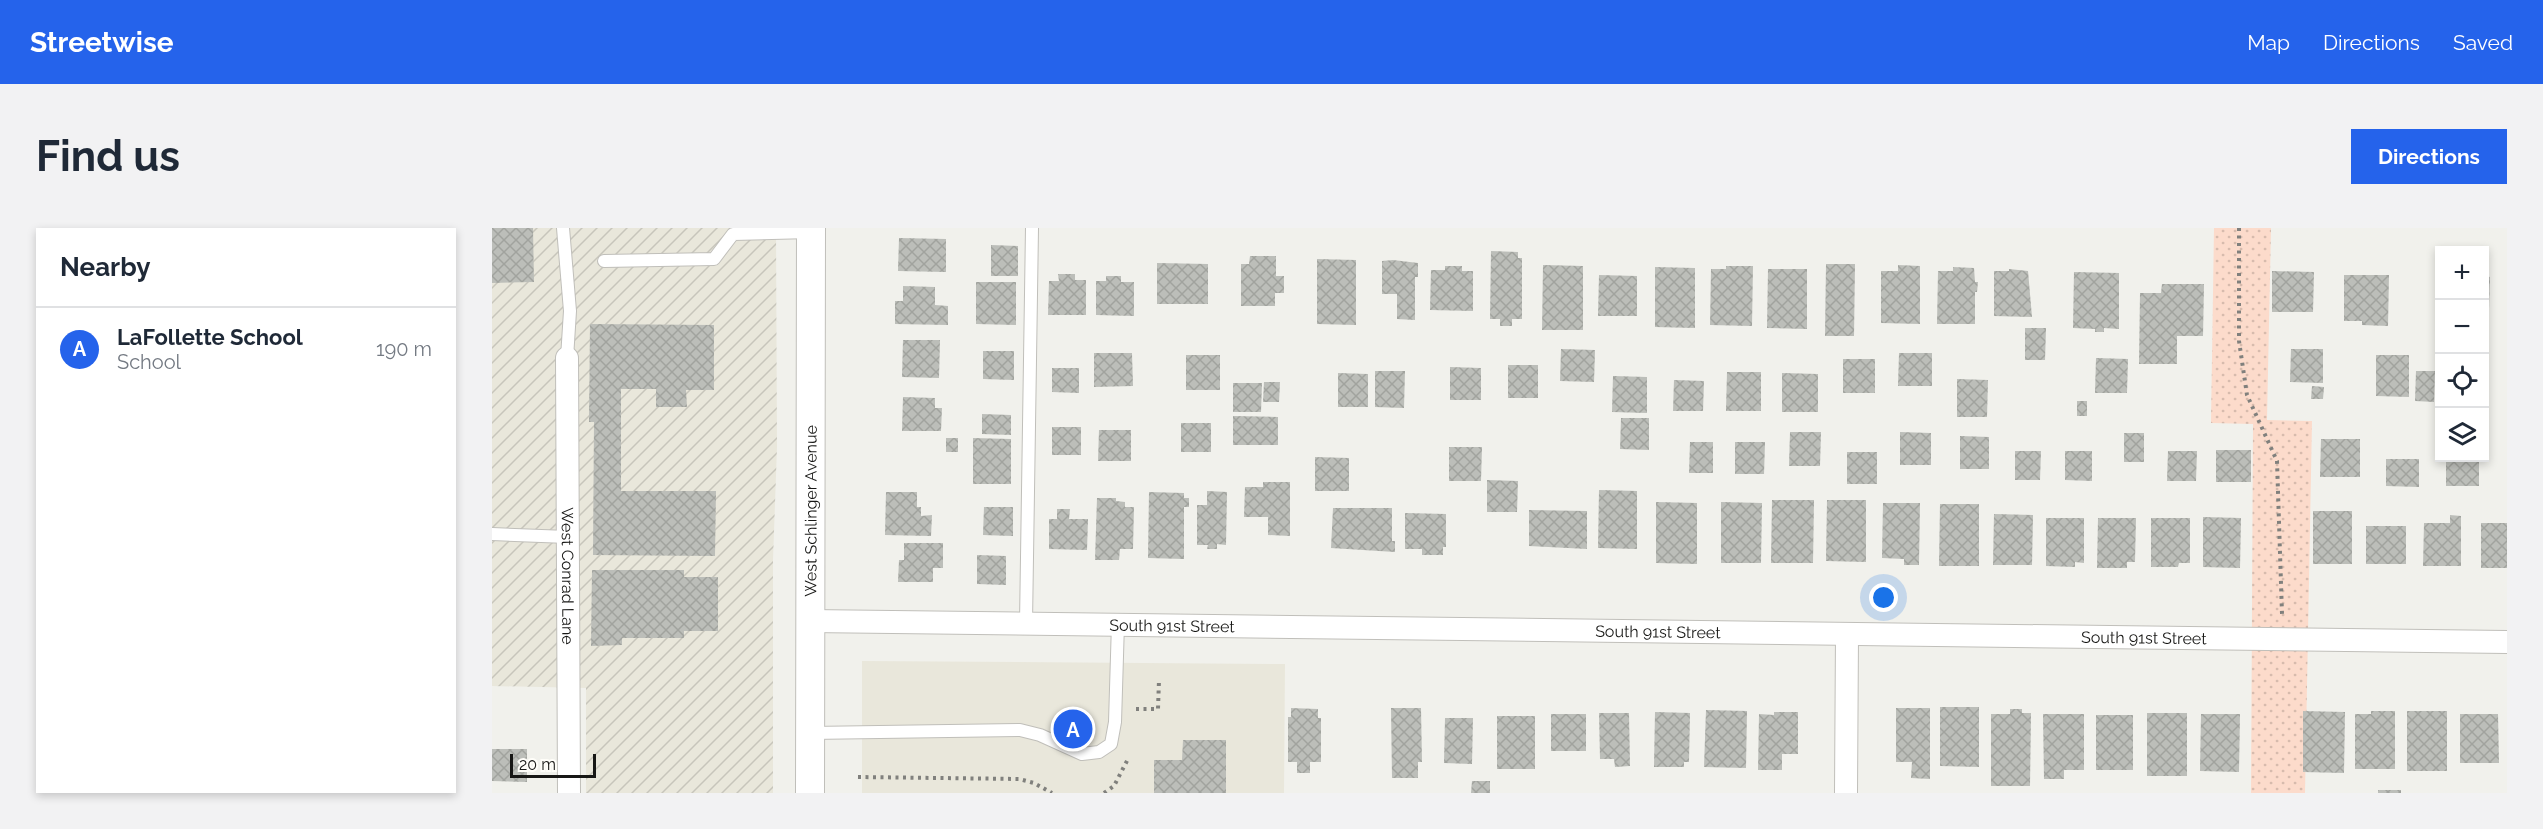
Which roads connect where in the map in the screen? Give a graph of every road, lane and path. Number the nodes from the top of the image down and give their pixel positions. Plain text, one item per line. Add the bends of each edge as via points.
1 (563, 228) edge
2 (1032, 228) edge
3 (2239, 228) edge
4 (811, 230) edge
5 (604, 261) dead end
6 (567, 358) joint
7 (492, 534) edge
8 (568, 537) junction
9 (809, 621) junction
10 (1026, 623) junction
11 (1118, 623) junction
12 (1847, 635) junction
13 (2282, 639) junction
14 (2507, 642) edge
15 (1159, 680) dead end
16 (1132, 716) dead end
17 (810, 733) junction
18 (1131, 750) dead end
19 (858, 777) dead end
20 (569, 793) edge
21 (810, 793) edge
22 (1052, 793) edge
23 (1104, 793) edge
24 (1846, 793) edge

1 - 6 lane via 570,310
2 - 10 lane
3 - 13 path via 2239,341 2247,395 2277,461
4 - 5 lane via 733,234 714,259
4 - 9 street, West Schlinger Avenue
6 - 8 street, West Conrad Lane
7 - 8 lane
8 - 20 street, West Conrad Lane
9 - 10 street, South 91st Street
9 - 17 street, West Schlinger Avenue
10 - 11 street, South 91st Street
11 - 12 street, South 91st Street
11 - 17 lane via 1115,722 1111,744 1099,752 1082,754 1020,730
12 - 13 street, South 91st Street
12 - 24 street
13 - 14 street, South 91st Street
15 - 16 path via 1158,709 1132,709
17 - 21 street, West Schlinger Avenue
18 - 23 path via 1114,786
19 - 22 path via 1019,779

